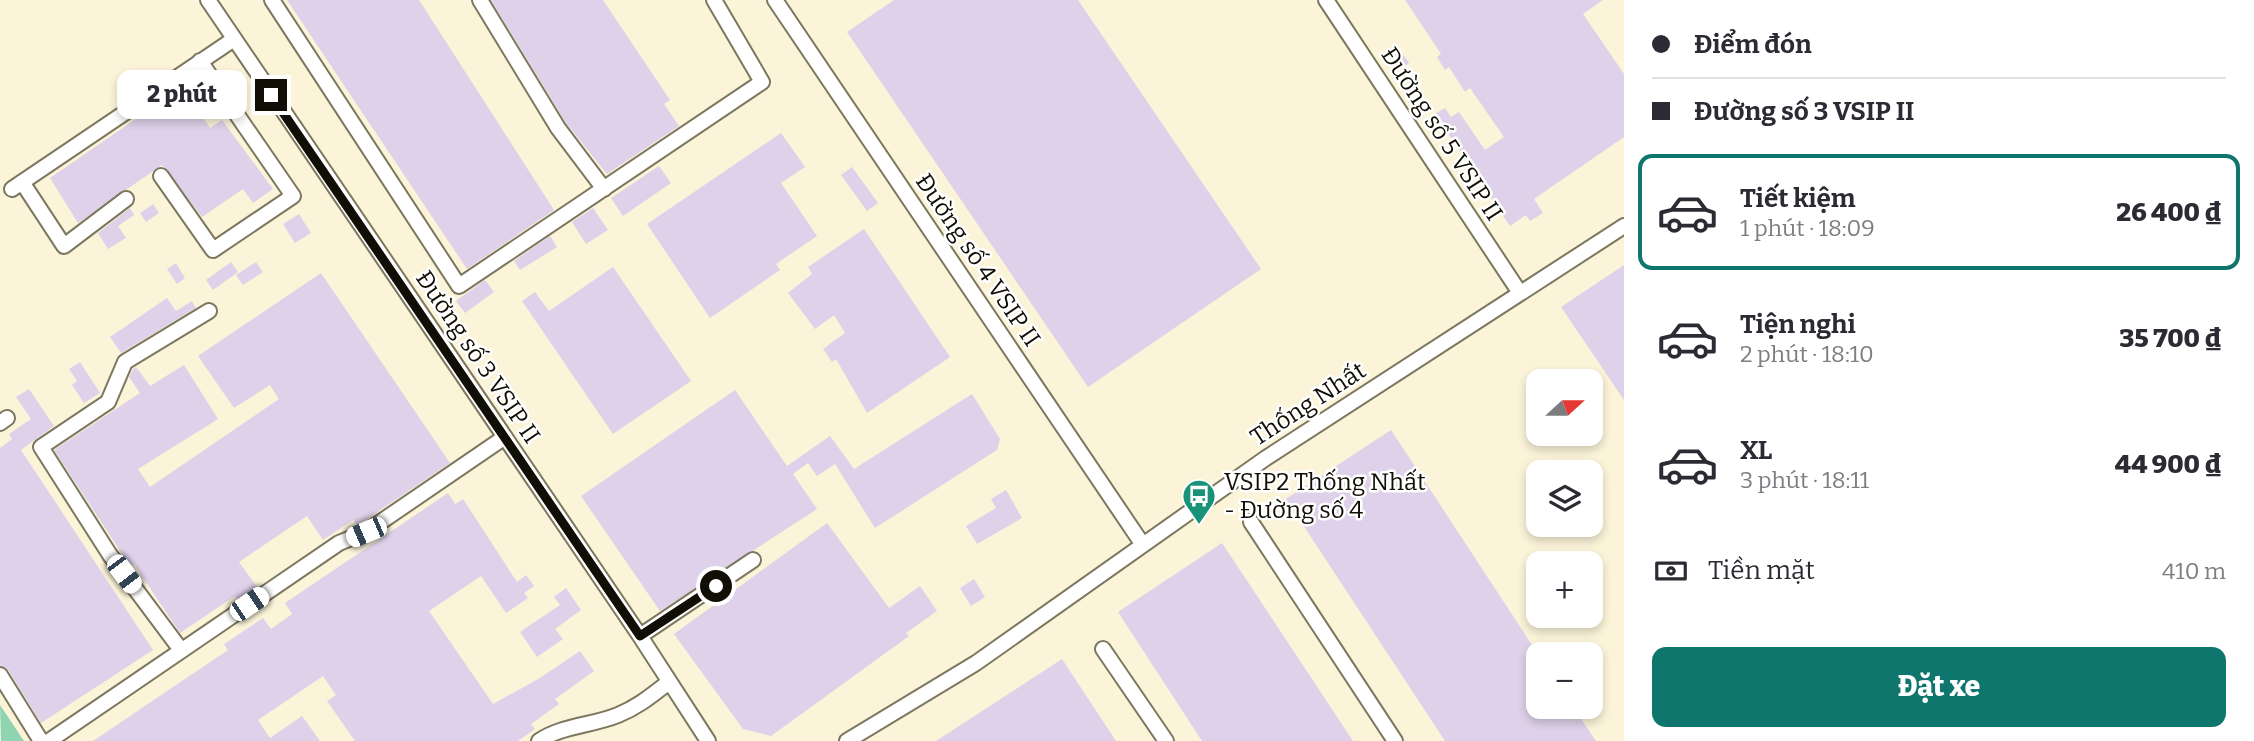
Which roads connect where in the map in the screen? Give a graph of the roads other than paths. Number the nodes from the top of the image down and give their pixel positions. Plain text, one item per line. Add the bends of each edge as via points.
1 (208, 0) edge
2 (272, 0) edge
3 (480, 0) edge
4 (715, 0) edge
5 (775, 0) edge
6 (1326, 0) edge
7 (234, 39) junction
8 (200, 61) junction
9 (161, 176) dead end
10 (604, 189) junction
11 (126, 199) dead end
12 (1624, 226) edge
13 (1520, 293) junction
14 (209, 311) dead end
15 (505, 437) junction
16 (1251, 523) dead end
17 (1143, 545) junction
18 (753, 561) dead end
19 (640, 636) junction
20 (1103, 649) dead end
21 (181, 650) junction
22 (0, 675) edge
23 (669, 682) junction
24 (41, 741) edge
25 (49, 741) edge
26 (539, 741) edge
27 (708, 741) edge
28 (847, 741) edge
29 (1166, 741) edge
30 (1395, 741) edge

1 - 7 street, Đường số 3 VSIP II
2 - 10 street via 459,286
3 - 10 street via 558,128
4 - 10 street via 762,82
5 - 17 street, Đường số 4 VSIP II
6 - 13 street, Đường số 5 VSIP II
7 - 8 street
7 - 15 street, Đường số 3 VSIP II
8 - 9 street via 293,196 214,250
8 - 11 street via 17,185 64,246
12 - 13 street, Thống Nhất
13 - 17 street, Thống Nhất via 1266,458
14 - 21 street via 125,362 108,402 41,447 110,555
15 - 19 street, Đường số 3 VSIP II
15 - 21 street
16 - 30 street
17 - 28 street, Thống Nhất via 976,663
18 - 19 street
19 - 23 street, Đường số 3 VSIP II
20 - 29 street
21 - 25 street
22 - 24 street
23 - 26 street via 642,704 555,731
23 - 27 street, Đường số 3 VSIP II

